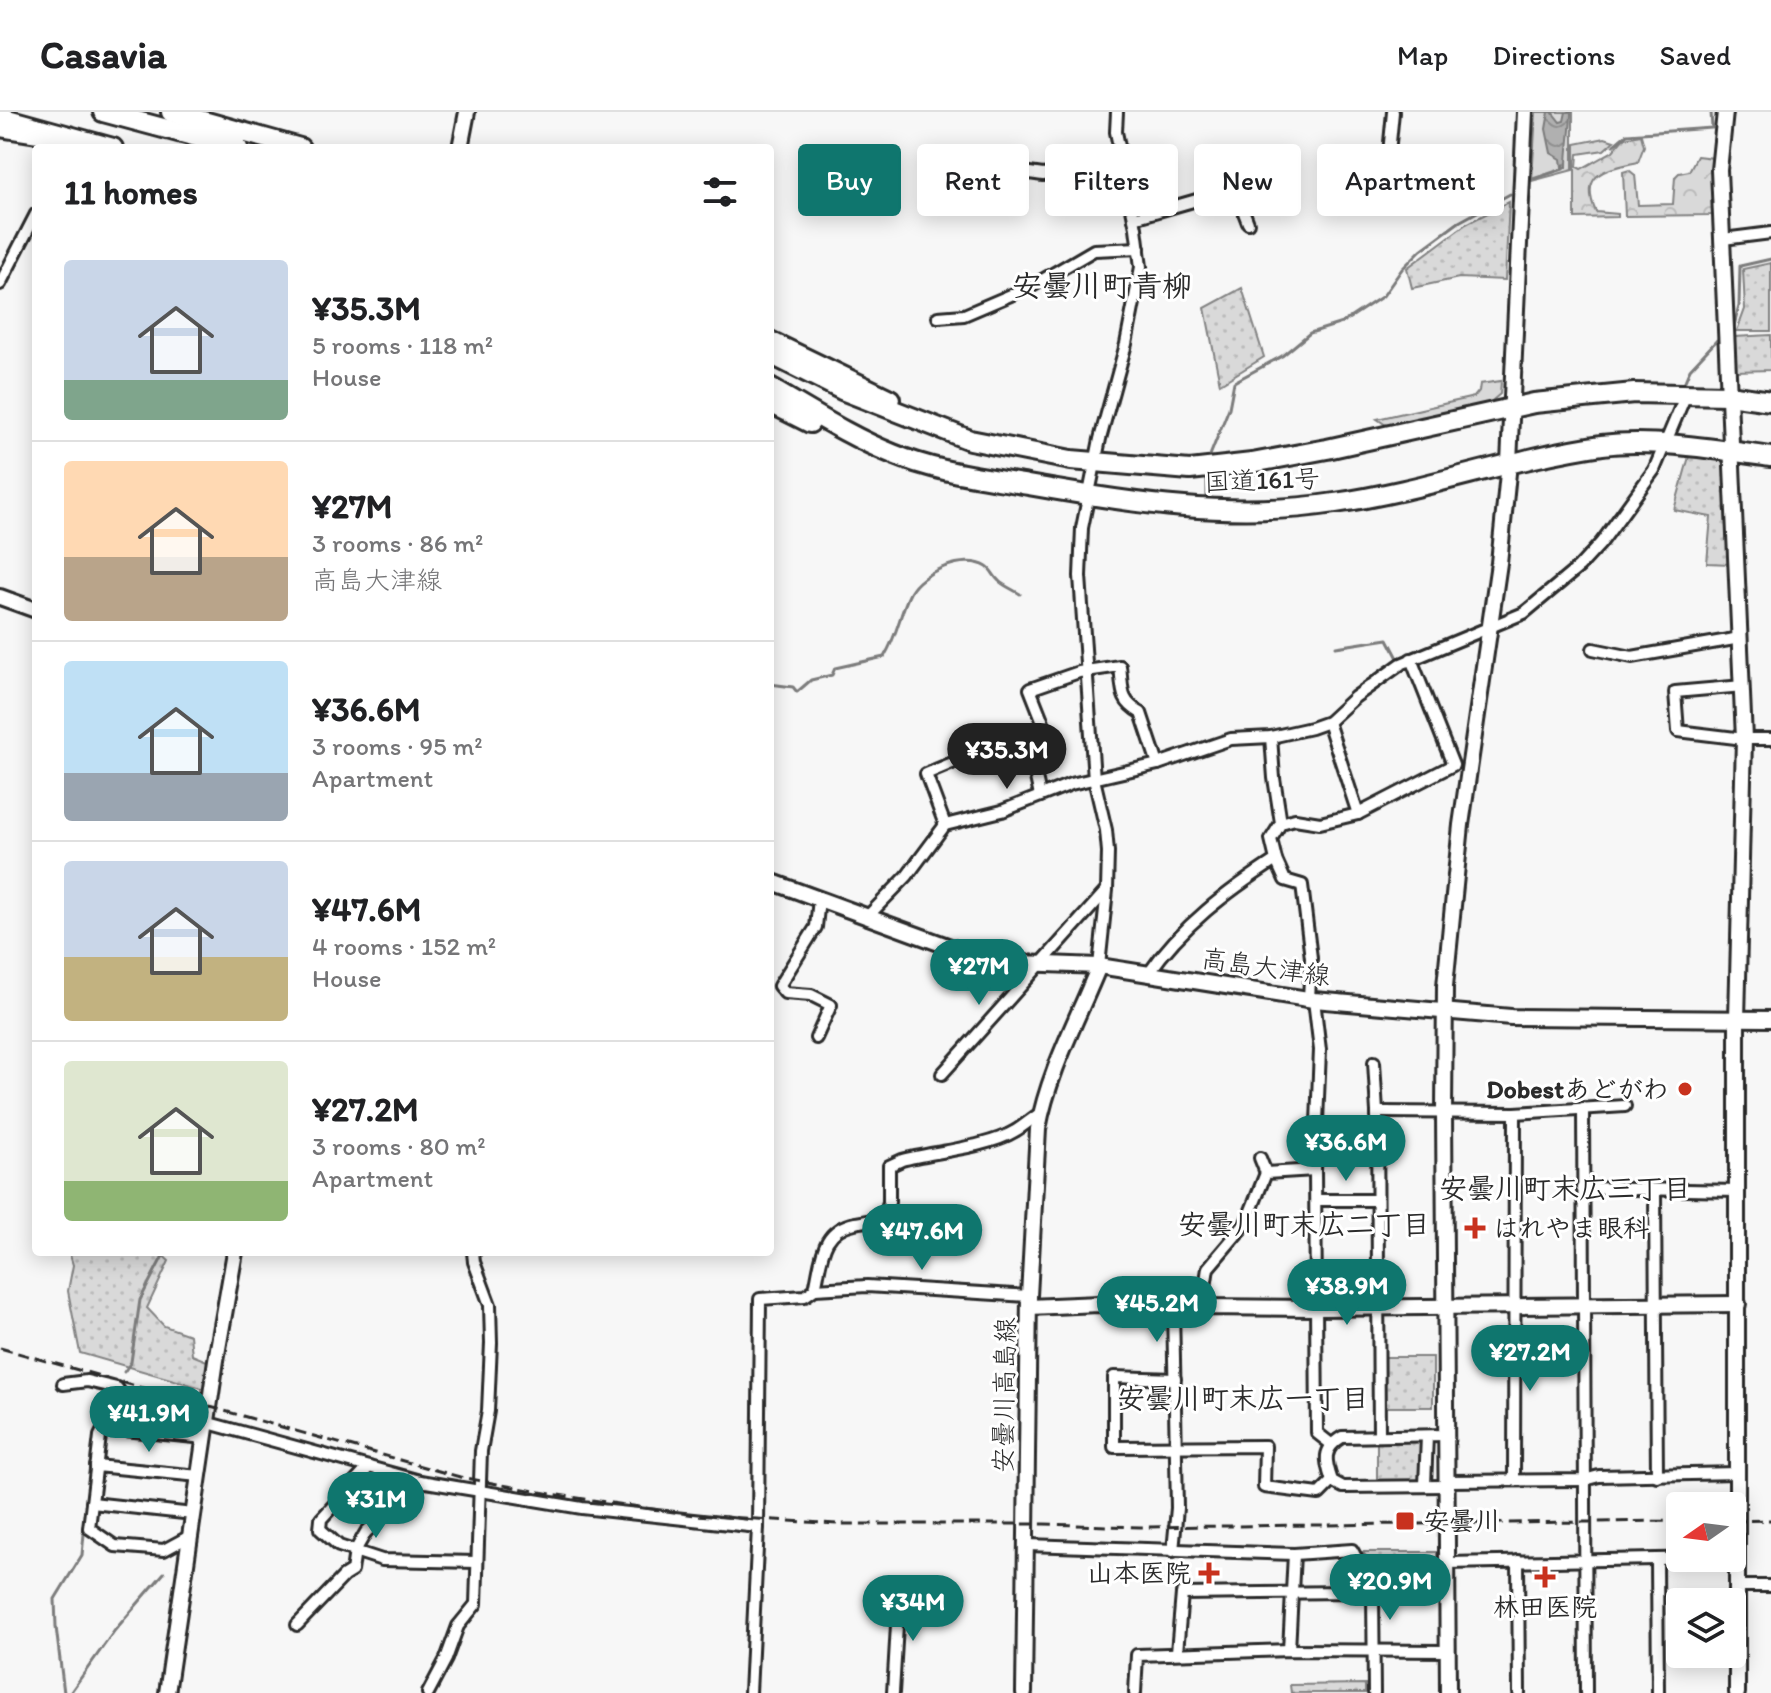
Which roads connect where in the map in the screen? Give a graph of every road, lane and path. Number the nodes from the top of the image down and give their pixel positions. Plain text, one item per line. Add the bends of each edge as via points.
1 (103, 112) edge
2 (171, 112) edge
3 (467, 112) edge
4 (1117, 112) edge
5 (1393, 112) edge
6 (1525, 112) edge
7 (1725, 112) edge
8 (0, 117) edge
9 (0, 131) edge
10 (73, 138) junction
11 (96, 144) edge
12 (223, 144) edge
13 (286, 144) edge
14 (461, 144) edge
15 (1118, 144) edge
16 (1390, 144) edge
17 (1134, 218) joint
18 (32, 222) edge
19 (1248, 223) dead end
20 (1771, 233) edge
21 (1723, 239) junction
22 (1139, 248) junction
23 (0, 284) edge
24 (938, 317) dead end
25 (774, 343) edge
26 (774, 356) edge
27 (774, 390) edge
28 (1686, 394) junction
29 (1728, 395) junction
30 (1771, 401) edge
31 (774, 405) edge
32 (1513, 407) junction
33 (943, 432) junction
34 (1664, 446) junction
35 (1730, 451) junction
36 (891, 453) junction
37 (1771, 457) edge
38 (1097, 463) junction
39 (1509, 463) junction
40 (1088, 496) junction
41 (0, 597) edge
42 (32, 609) edge
43 (1490, 627) junction
44 (1740, 638) junction
45 (1593, 649) dead end
46 (1411, 659) junction
47 (1087, 671) junction
48 (1743, 686) junction
49 (1328, 722) junction
50 (1271, 737) junction
51 (1744, 739) junction
52 (1771, 739) edge
53 (969, 756) dead end
54 (1158, 764) junction
55 (1094, 779) junction
56 (1040, 796) junction
57 (1358, 814) junction
58 (1281, 823) junction
59 (945, 825) junction
60 (1276, 860) junction
61 (774, 882) edge
62 (1107, 890) junction
63 (819, 899) junction
64 (867, 917) junction
65 (1042, 963) junction
66 (1099, 966) junction
67 (1149, 973) junction
68 (1312, 1000) junction
69 (1444, 1010) junction
70 (1737, 1019) junction
71 (1771, 1019) edge
72 (816, 1038) dead end
73 (1374, 1062) dead end
74 (942, 1074) dead end
75 (1625, 1106) dead end
76 (1583, 1108) junction
77 (1377, 1112) junction
78 (1444, 1112) junction
79 (1041, 1113) junction
80 (1515, 1113) junction
81 (1260, 1158) dead end
82 (1315, 1170) junction
83 (1266, 1173) junction
84 (1582, 1188) junction
85 (1655, 1191) junction
86 (1738, 1191) junction
87 (1317, 1200) junction
88 (1376, 1200) junction
89 (234, 1256) edge
90 (473, 1256) edge
91 (815, 1289) junction
92 (1029, 1301) junction
93 (1738, 1304) junction
94 (1655, 1305) junction
95 (1445, 1306) junction
96 (1512, 1306) junction
97 (1586, 1306) junction
98 (1202, 1307) junction
99 (1378, 1307) junction
100 (1315, 1308) junction
101 (1173, 1309) junction
102 (1175, 1379) junction
103 (63, 1384) dead end
104 (207, 1421) junction
105 (1446, 1435) junction
106 (1379, 1436) junction
107 (1427, 1436) junction
108 (205, 1438) junction
109 (1331, 1444) junction
110 (1176, 1445) junction
111 (96, 1466) junction
112 (369, 1467) junction
113 (1737, 1473) junction
114 (199, 1476) junction
115 (1657, 1476) junction
116 (1514, 1480) junction
117 (1584, 1480) junction
118 (420, 1481) junction
119 (1332, 1481) junction
120 (1446, 1483) junction
121 (1425, 1485) junction
122 (480, 1491) junction
123 (1736, 1492) edge
124 (92, 1503) junction
125 (193, 1514) junction
126 (758, 1527) junction
127 (190, 1536) junction
128 (1027, 1545) junction
129 (355, 1551) junction
130 (1173, 1551) junction
131 (1294, 1554) junction
132 (1585, 1559) junction
133 (1657, 1559) junction
134 (1666, 1559) edge
135 (1518, 1561) junction
136 (477, 1562) junction
137 (1447, 1563) junction
138 (1362, 1566) junction
139 (1736, 1572) edge
140 (1738, 1586) junction
141 (1771, 1586) edge
142 (1448, 1590) junction
143 (899, 1591) dead end
144 (1347, 1592) junction
145 (1292, 1594) junction
146 (1373, 1594) junction
147 (297, 1625) dead end
148 (1289, 1650) junction
149 (1374, 1651) junction
150 (1448, 1651) junction
151 (1177, 1652) junction
152 (167, 1693) edge
153 (428, 1693) edge
154 (750, 1693) edge
155 (893, 1693) edge
156 (1024, 1693) edge
157 (1135, 1693) edge
158 (1374, 1693) edge
159 (1448, 1693) edge
160 (1519, 1693) edge
161 (1586, 1693) edge
162 (1658, 1693) edge
163 (1737, 1693) edge

1 - 12 highway
2 - 13 highway
3 - 14 street
4 - 15 street
5 - 16 street
6 - 32 street
7 - 21 street via 1719,170
8 - 10 highway
9 - 10 street
10 - 11 highway
17 - 19 street via 1235,189
17 - 22 street
18 - 23 street
20 - 21 street
21 - 29 street
22 - 24 street via 1094,250 1032,286 964,315
22 - 38 street via 1135,304
25 - 33 highway via 937,423
26 - 33 highway, 国道161号
27 - 36 highway, 国道161号
28 - 29 highway, 国道161号
28 - 32 highway, 国道161号 via 1614,394
28 - 34 street
29 - 30 highway, 国道161号
29 - 35 street
31 - 36 highway via 827,432
32 - 38 highway, 国道161号 via 1252,463 1190,470
32 - 39 street
33 - 38 highway, 国道161号
34 - 35 highway, 国道161号
34 - 39 highway, 国道161号 via 1604,445
34 - 43 street via 1636,497 1579,567 1524,613
35 - 37 highway, 国道161号
35 - 44 street
36 - 40 highway, 国道161号 via 946,471
38 - 40 street
39 - 40 highway, 国道161号 via 1368,498 1284,510 1219,511
39 - 43 street
40 - 47 street via 1080,576
41 - 42 street
43 - 46 street
43 - 69 street via 1461,825
44 - 45 street via 1632,657
44 - 48 street
46 - 49 street
46 - 57 street via 1453,765
47 - 54 street via 1120,666 1124,699 1141,713
47 - 55 street
47 - 56 street via 1030,689 1043,722 1035,773
48 - 51 street
48 - 51 street via 1675,692 1678,731
49 - 50 street
49 - 57 street
50 - 54 street via 1231,739
50 - 58 street
51 - 52 street
51 - 70 street
53 - 59 street via 926,774
54 - 55 street
55 - 56 street
55 - 62 street via 1106,830
56 - 59 street
57 - 58 street via 1320,823
58 - 60 street via 1271,839
59 - 64 street
60 - 67 street via 1218,901
60 - 68 street via 1285,880 1302,885
61 - 63 street, 高島大津線
62 - 65 street
62 - 66 street
63 - 64 street, 高島大津線
63 - 72 street via 816,927 779,986 785,993 811,995 831,1005
64 - 65 street, 高島大津線 via 991,962
65 - 66 street, 高島大津線
65 - 74 street
66 - 67 street, 高島大津線
66 - 79 street, 安曇川高島線
67 - 68 street, 高島大津線
68 - 69 street, 高島大津線
68 - 82 street via 1320,1050
69 - 70 street, 高島大津線 via 1511,1017
69 - 78 street
70 - 71 street, 高島大津線
70 - 86 street
73 - 77 street
75 - 76 street
76 - 80 street
76 - 84 street
77 - 78 street
77 - 88 street
78 - 80 street
78 - 95 street
79 - 91 street via 1016,1131 889,1166 885,1214 833,1231
79 - 92 street, 安曇川高島線
80 - 96 street
81 - 83 street
82 - 83 street
82 - 87 street
83 - 98 street via 1246,1223 1208,1268
84 - 85 street
84 - 97 street
85 - 86 street
85 - 94 street
86 - 93 street
87 - 88 street
87 - 100 street
88 - 99 street
89 - 104 street
90 - 122 street via 490,1305
91 - 92 street via 894,1286
91 - 126 street via 805,1296 760,1299
92 - 101 street
92 - 128 street, 安曇川高島線
93 - 94 street
93 - 113 street
94 - 97 street
94 - 115 street
95 - 96 street
95 - 99 street
95 - 105 street
96 - 97 street
96 - 116 street
97 - 117 street
98 - 100 street
98 - 101 street
99 - 100 street
99 - 106 street
100 - 109 street via 1317,1433
101 - 102 street
102 - 110 street
102 - 110 street via 1114,1377 1114,1447
103 - 104 street via 87,1381 117,1388 125,1400
104 - 108 street
104 - 112 street
105 - 107 street
105 - 120 street
106 - 107 street
106 - 109 street via 1342,1437
107 - 121 street
108 - 111 street via 104,1428
108 - 114 street
109 - 119 street via 1327,1467
110 - 119 street via 1265,1446 1264,1487 1319,1494
110 - 130 street
111 - 114 street
111 - 124 street
112 - 118 street
112 - 129 street via 321,1519 320,1529 339,1546
113 - 115 street
113 - 123 street
114 - 125 street
115 - 117 street
116 - 117 street
116 - 120 street
117 - 132 street
118 - 122 street
118 - 129 street via 366,1532
119 - 121 street via 1343,1487
120 - 121 street
120 - 137 street
122 - 126 street
122 - 136 street
124 - 125 street
124 - 127 street via 89,1528 115,1546 164,1550
125 - 127 street
126 - 154 street
127 - 152 street
128 - 130 street
128 - 156 street, 安曇川高島線
129 - 136 street via 382,1560
129 - 147 street via 352,1571
130 - 131 street
131 - 138 street via 1352,1550
131 - 145 street
132 - 133 street
132 - 135 street
132 - 161 street
133 - 134 street
133 - 162 street
135 - 137 street
135 - 160 street
136 - 153 street via 476,1604 458,1626
137 - 142 street
138 - 142 street via 1383,1585
138 - 144 street via 1359,1582
139 - 140 street
140 - 141 street
140 - 163 street
142 - 146 street
142 - 150 street
143 - 155 street
144 - 145 street
144 - 146 street
145 - 148 street
145 - 151 street via 1182,1594
146 - 149 street
148 - 149 street
148 - 151 street
149 - 150 street
149 - 158 street
150 - 159 street
151 - 157 street via 1137,1655

